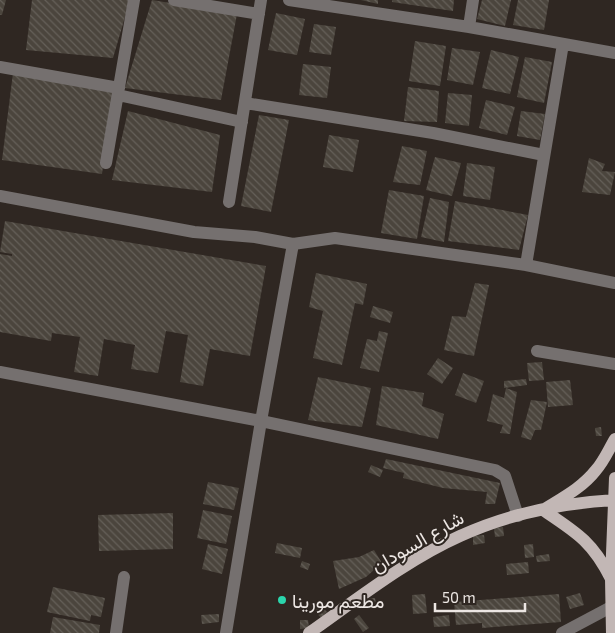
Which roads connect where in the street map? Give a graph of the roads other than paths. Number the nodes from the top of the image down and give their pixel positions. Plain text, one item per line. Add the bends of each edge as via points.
1 (134, 0) edge
2 (174, 0) edge
3 (261, 0) edge
4 (289, 0) edge
5 (474, 0) edge
6 (259, 14) junction
7 (469, 27) junction
8 (563, 44) junction
9 (615, 53) edge
10 (0, 67) edge
11 (118, 92) junction
12 (245, 103) junction
13 (242, 122) junction
14 (544, 155) junction
15 (106, 162) dead end
16 (0, 196) edge
17 (229, 202) dead end
18 (293, 244) junction
19 (526, 265) junction
20 (615, 282) edge
21 (537, 351) dead end
22 (615, 364) edge
23 (0, 372) edge
24 (261, 421) junction
25 (615, 439) edge
26 (615, 478) edge
27 (615, 500) edge
28 (542, 510) junction
29 (518, 516) junction
30 (124, 577) dead end
31 (611, 579) junction
32 (611, 607) junction
33 (116, 633) edge
34 (226, 633) edge
35 (310, 633) edge
36 (562, 633) edge
37 (612, 633) edge

1 - 11 street
2 - 6 street
3 - 6 street
4 - 7 street
5 - 7 street
6 - 12 street
7 - 8 street
8 - 9 street
8 - 14 street
10 - 11 street
11 - 13 street
11 - 15 street
12 - 13 street
12 - 14 street via 433,133
13 - 17 street
14 - 19 street
16 - 18 street via 194,232
18 - 19 street via 335,238
18 - 24 street
19 - 20 street
21 - 22 street
23 - 24 street
24 - 29 street via 495,470 505,476
24 - 34 street
25 - 28 main road via 598,469 584,483
26 - 27 main road
27 - 28 main road, شارع السودان
27 - 31 main road
28 - 29 main road, شارع السودان
28 - 31 main road via 586,541
29 - 35 main road, شارع السودان via 477,528 438,547
30 - 33 street
31 - 32 main road
32 - 36 street
32 - 37 main road

